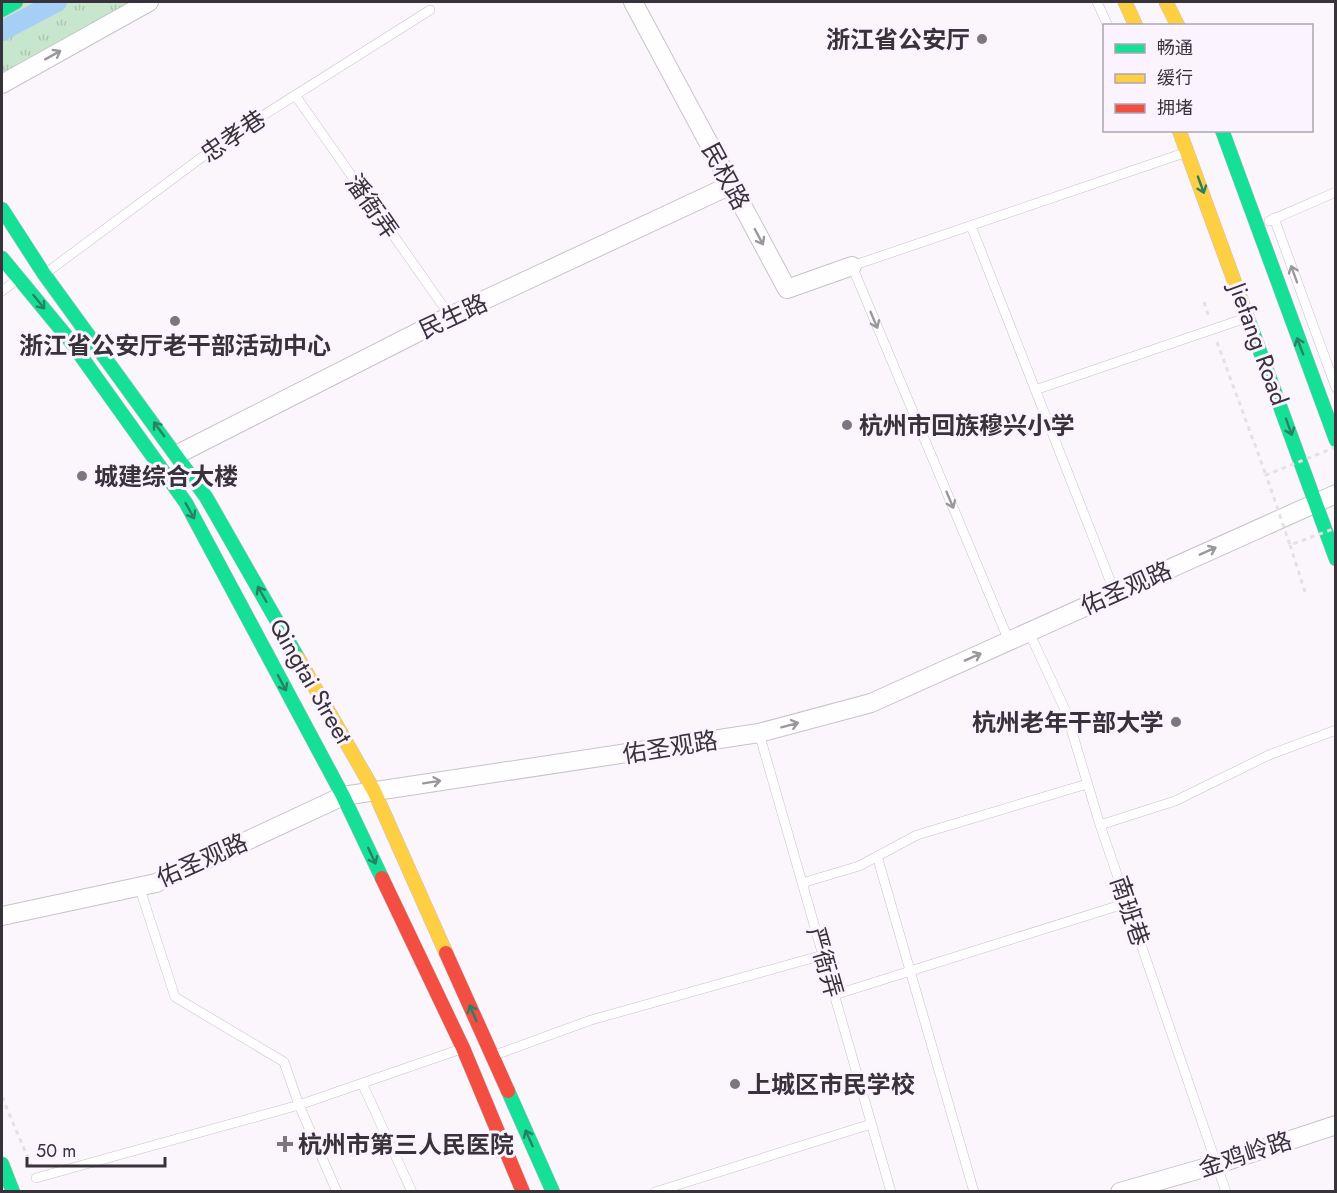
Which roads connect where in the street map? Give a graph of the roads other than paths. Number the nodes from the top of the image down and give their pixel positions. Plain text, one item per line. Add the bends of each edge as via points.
1 (16, 2) edge
2 (149, 2) edge
3 (633, 2) edge
4 (1097, 2) edge
5 (1125, 2) edge
6 (1166, 2) edge
7 (2, 10) edge
8 (430, 10) dead end
9 (1107, 24) edge
10 (1135, 24) edge
11 (1177, 24) edge
12 (2, 84) edge
13 (295, 95) junction
14 (1180, 132) edge
15 (1223, 132) edge
16 (1188, 151) junction
17 (731, 185) junction
18 (1335, 192) edge
19 (2, 209) edge
20 (1274, 218) junction
21 (971, 226) junction
22 (1256, 226) junction
23 (2, 258) edge
24 (852, 266) junction
25 (44, 274) junction
26 (20, 278) junction
27 (2, 291) edge
28 (450, 316) junction
29 (1249, 316) junction
30 (1335, 388) edge
31 (1035, 390) junction
32 (1335, 440) edge
33 (178, 454) junction
34 (1335, 494) edge
35 (1317, 501) junction
36 (1335, 559) edge
37 (1115, 593) junction
38 (1029, 632) junction
39 (1009, 641) junction
40 (1335, 730) edge
41 (759, 733) junction
42 (1087, 784) junction
43 (374, 791) junction
44 (343, 796) junction
45 (1100, 825) junction
46 (877, 856) junction
47 (802, 884) junction
48 (139, 886) junction
49 (1127, 903) junction
50 (2, 916) edge
51 (823, 956) junction
52 (910, 972) junction
53 (834, 995) junction
54 (463, 1048) junction
55 (492, 1056) junction
56 (362, 1083) junction
57 (299, 1105) junction
58 (872, 1124) junction
59 (1335, 1125) edge
60 (2, 1164) edge
61 (1218, 1164) junction
62 (36, 1178) road end
63 (13, 1191) edge
64 (338, 1191) edge
65 (412, 1191) edge
66 (523, 1191) edge
67 (552, 1191) edge
68 (656, 1191) edge
69 (891, 1191) edge
70 (974, 1191) edge
71 (1120, 1191) edge
72 (1226, 1191) edge

1 - 7 main road
12 -> 2 street
3 - 17 street, 民权路
4 - 9 lane
5 - 10 main road
6 - 11 main road
8 - 13 lane, 忠孝巷
13 - 25 lane, 忠孝巷 via 229,137
13 - 28 lane, 潘衙弄
14 - 16 main road, Jiefang Road
15 - 22 main road, Jiefang Road
16 - 21 lane
16 -> 29 main road, Jiefang Road
17 -> 24 street, 民权路 via 787,289
17 - 28 street, 民生路
18 - 20 lane
19 - 25 main road, Qingtai Street
20 - 22 lane
30 -> 20 lane
21 - 24 lane
21 - 31 lane
32 -> 22 main road, Jiefang Road
23 - 26 main road, Qingtai Street
24 -> 39 lane
33 -> 25 main road, Qingtai Street
26 - 27 lane
26 -> 44 main road, Qingtai Street via 68,338 186,503
28 - 33 street, 民生路
29 - 31 lane
29 -> 35 main road, Jiefang Road
31 - 37 lane
43 -> 33 main road, Qingtai Street
34 - 35 street, 佑圣观路
35 - 36 main road, Jiefang Road
37 -> 35 street, 佑圣观路
37 - 38 street, 佑圣观路
38 - 39 street, 佑圣观路
38 - 42 lane, 南班巷 via 1066,711
41 -> 39 street, 佑圣观路 via 871,703
40 - 45 lane via 1269,755 1175,801
43 -> 41 street, 佑圣观路
41 - 47 lane, 严衙弄
42 - 45 lane, 南班巷
42 - 46 lane via 917,835
43 - 44 street, 佑圣观路
55 -> 43 main road, Qingtai Street
44 - 48 street, 佑圣观路 via 156,883
44 -> 54 main road, Qingtai Street
45 - 49 lane, 南班巷
46 - 47 lane via 859,866
46 - 52 lane
47 - 51 lane, 严衙弄
48 - 50 street, 佑圣观路
48 - 57 lane via 175,997 284,1062
49 - 52 lane
49 - 61 lane, 南班巷
51 - 53 lane, 严衙弄
51 - 55 lane via 591,1020
52 - 53 lane
52 - 70 lane
53 - 58 lane, 严衙弄
54 - 56 lane
54 - 66 main road, Qingtai Street
67 -> 55 main road, Qingtai Street
56 - 57 lane
56 - 65 lane
57 - 62 lane
57 - 64 lane
58 - 68 lane
58 - 69 lane, 严衙弄
59 - 61 street, 金鸡岭路
60 - 63 main road
61 - 71 street, 金鸡岭路
61 - 72 lane, 南班巷

